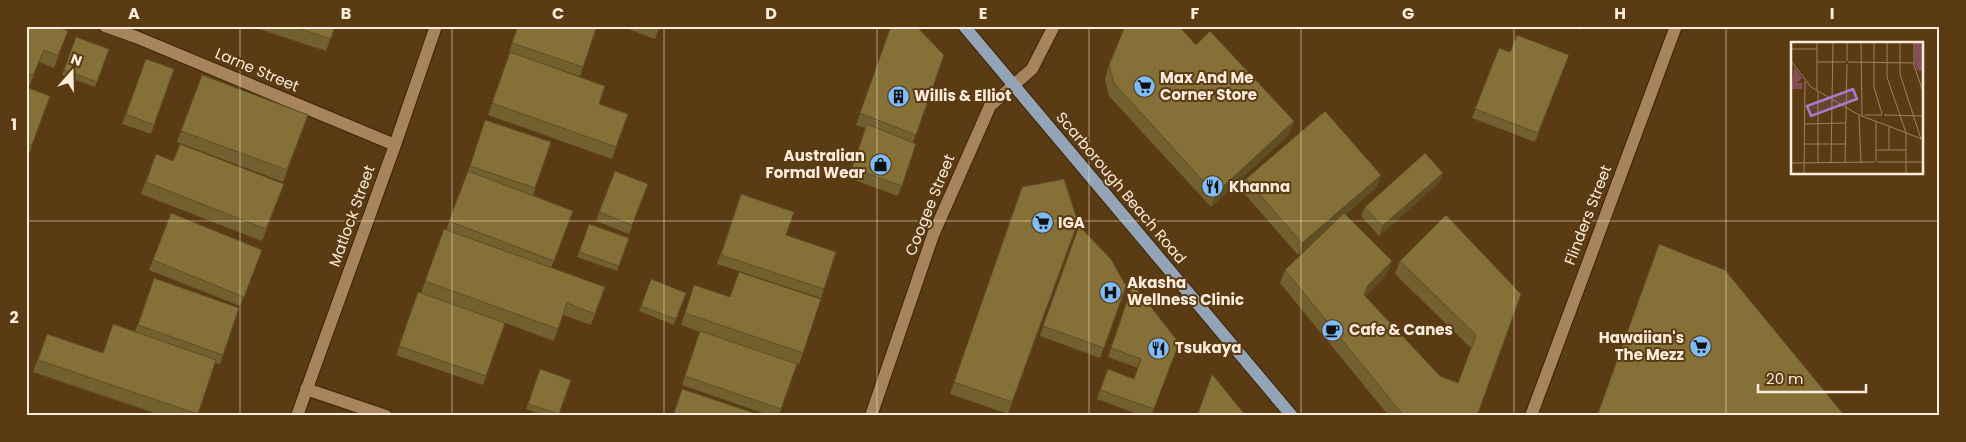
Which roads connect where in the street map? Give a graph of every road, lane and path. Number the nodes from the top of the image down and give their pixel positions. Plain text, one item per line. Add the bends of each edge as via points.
1 (105, 26) edge
2 (436, 26) edge
3 (964, 26) edge
4 (1054, 26) edge
5 (1676, 26) edge
6 (1014, 85) junction
7 (395, 145) junction
8 (306, 389) junction
9 (296, 416) edge
10 (386, 416) edge
11 (871, 416) edge
12 (1292, 416) edge
13 (1530, 416) edge

1 - 7 street, Larne Street
2 - 7 street, Matlock Street
3 - 6 main road, Scarborough Beach Road
4 - 6 street, Coogee Street via 1032,69
5 - 13 street, Flinders Street
6 - 11 street, Coogee Street via 990,106 933,235
6 - 12 main road, Scarborough Beach Road
7 - 8 street, Matlock Street
8 - 9 street, Matlock Street
8 - 10 street

